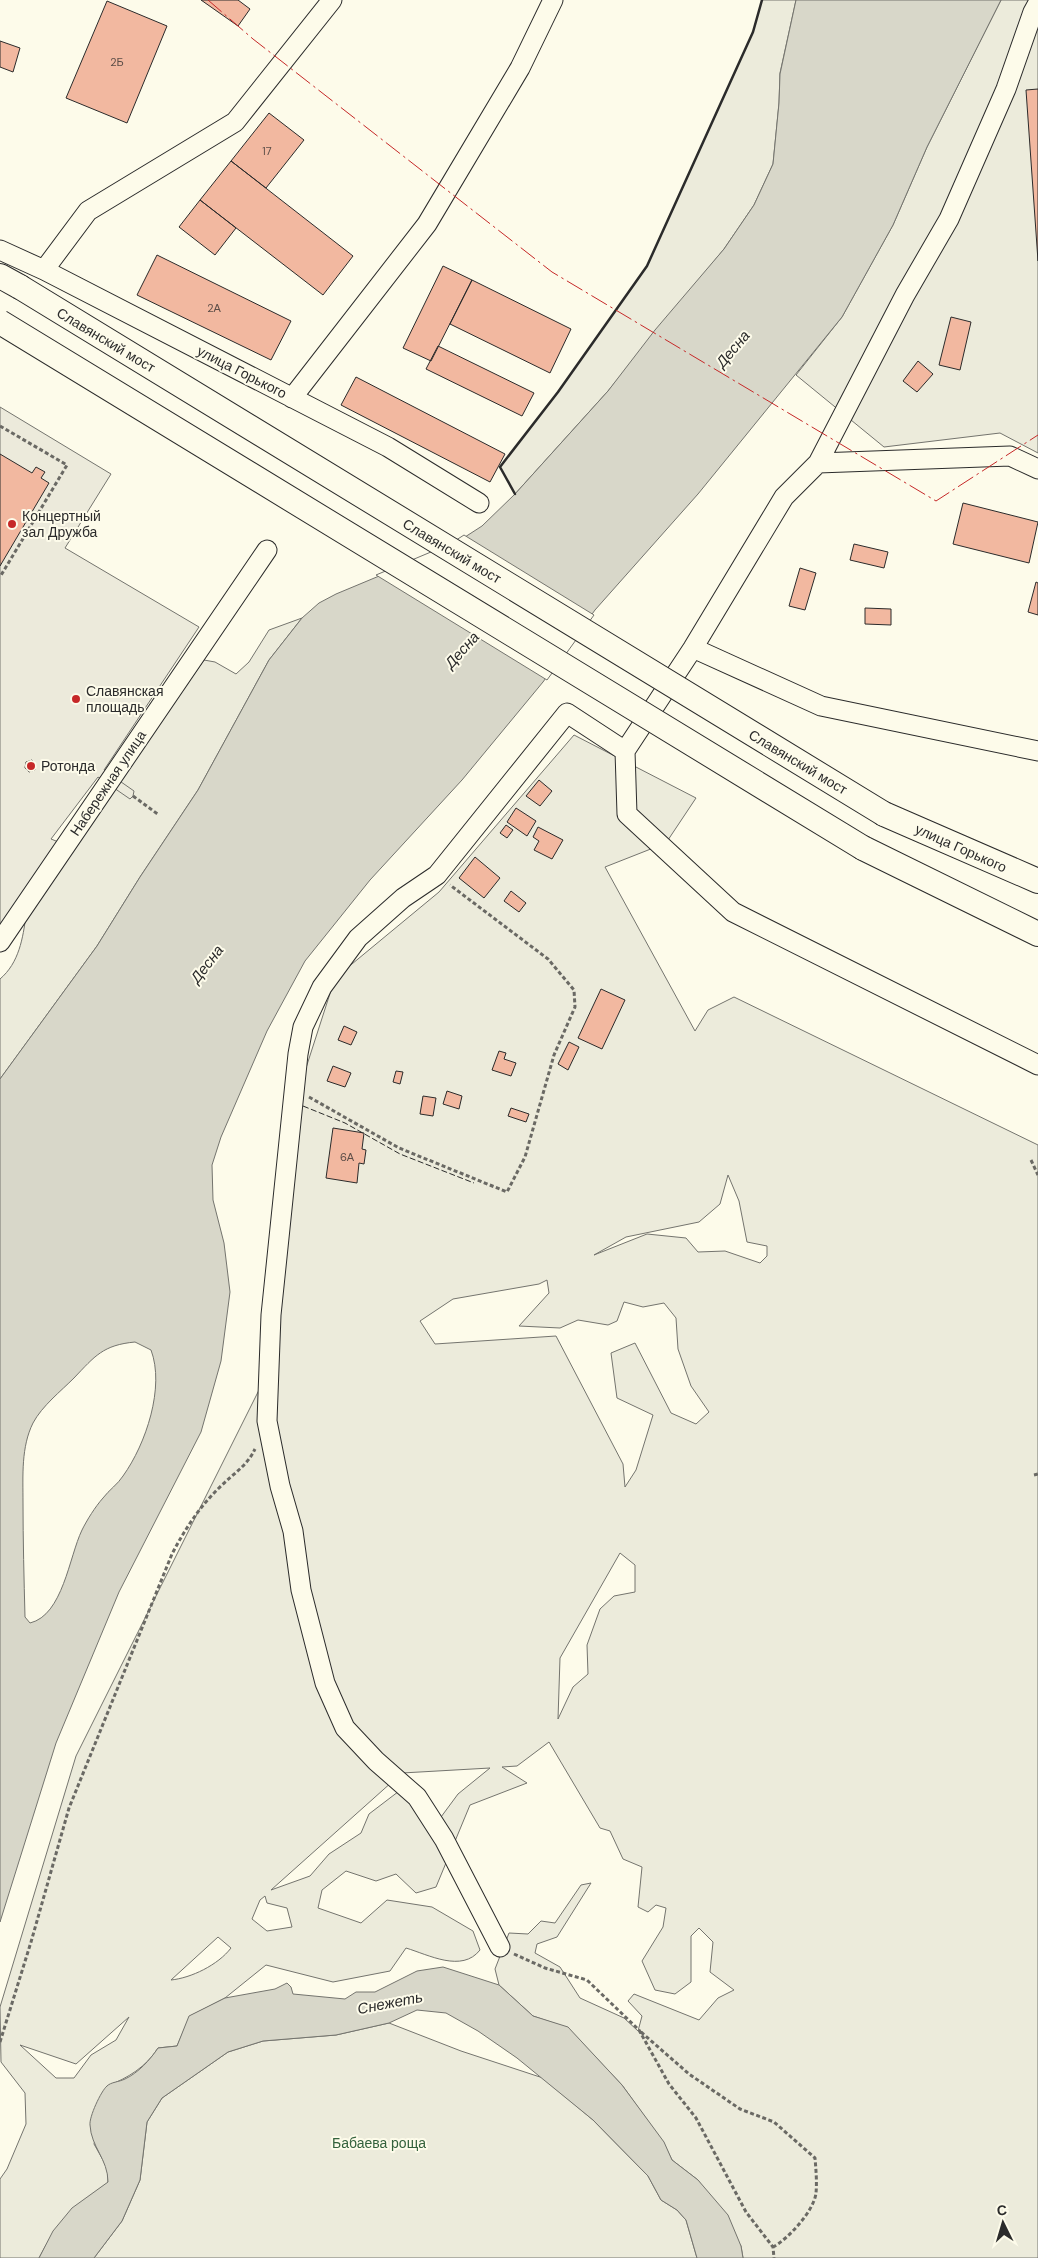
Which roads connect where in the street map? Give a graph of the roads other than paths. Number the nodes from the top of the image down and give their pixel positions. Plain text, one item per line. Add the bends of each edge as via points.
1 (332, 0) edge
2 (553, 0) edge
3 (1038, 3) edge
4 (0, 250) edge
5 (44, 270) junction
6 (10, 281) edge
7 (0, 322) edge
8 (292, 398) junction
9 (818, 462) junction
10 (1038, 469) edge
11 (479, 503) dead end
12 (266, 550) dead end
13 (693, 648) junction
14 (625, 751) junction
15 (1038, 751) edge
16 (884, 814) joint
17 (1038, 882) edge
18 (1038, 934) edge
19 (0, 942) edge
20 (1038, 1065) edge
21 (500, 1947) road end

1 - 5 street via 235,122 88,211
2 - 8 street via 520,68 427,224
3 - 9 street via 1006,89 949,219 905,295
4 - 5 street, улица Горького
5 - 8 street, улица Горького
6 - 16 main road, Славянский мост, bridge
7 - 18 main road, bridge via 863,848
8 - 11 street, улица Горького via 388,447
9 - 10 street via 1010,456
9 - 13 street via 784,497
12 - 19 street, Набережная улица
13 - 14 street
13 - 15 street via 821,706
14 - 20 street via 626,814 733,912
14 - 21 street via 567,713 436,875 403,898 358,938 322,987 303,1027 294,1088 271,1315 268,1422 280,1486 293,1531 301,1590 325,1683 346,1728 376,1761 417,1797 444,1839
16 - 17 main road, улица Горького

